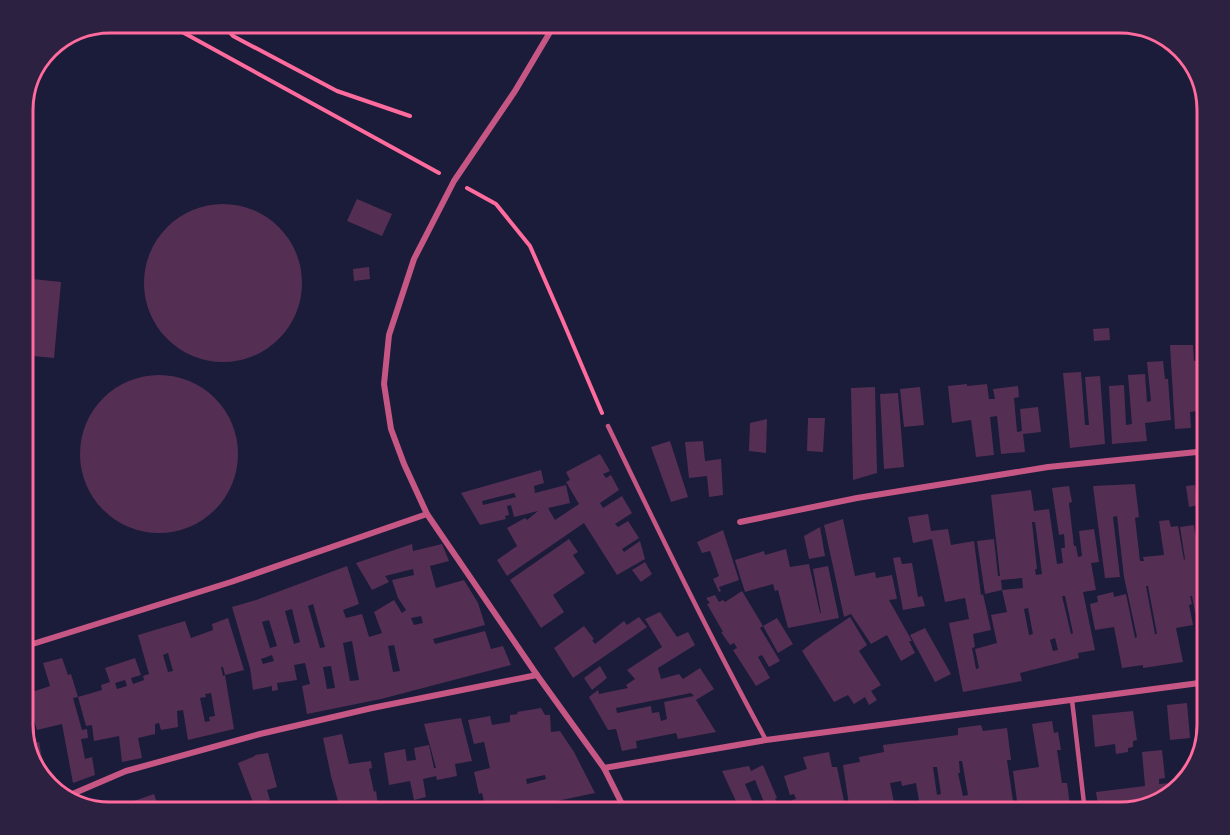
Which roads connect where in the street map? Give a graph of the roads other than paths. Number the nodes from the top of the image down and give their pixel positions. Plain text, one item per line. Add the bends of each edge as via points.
1 (550, 33) edge
2 (608, 426) road end
3 (1197, 452) edge
4 (427, 514) junction
5 (740, 522) dead end
6 (33, 644) edge
7 (537, 675) junction
8 (1197, 683) edge
9 (1072, 700) junction
10 (766, 740) junction
11 (604, 768) junction
12 (74, 793) edge
13 (621, 802) edge
14 (1083, 802) edge

1 - 4 street via 454,181 414,259 389,335 384,384 391,429
2 - 10 lane via 667,550
3 - 5 street via 1048,467 857,498
4 - 6 street via 231,582
4 - 7 street
7 - 11 street
7 - 12 street via 260,734 126,771
8 - 9 street
9 - 10 street
9 - 14 lane
10 - 11 street
11 - 13 street

